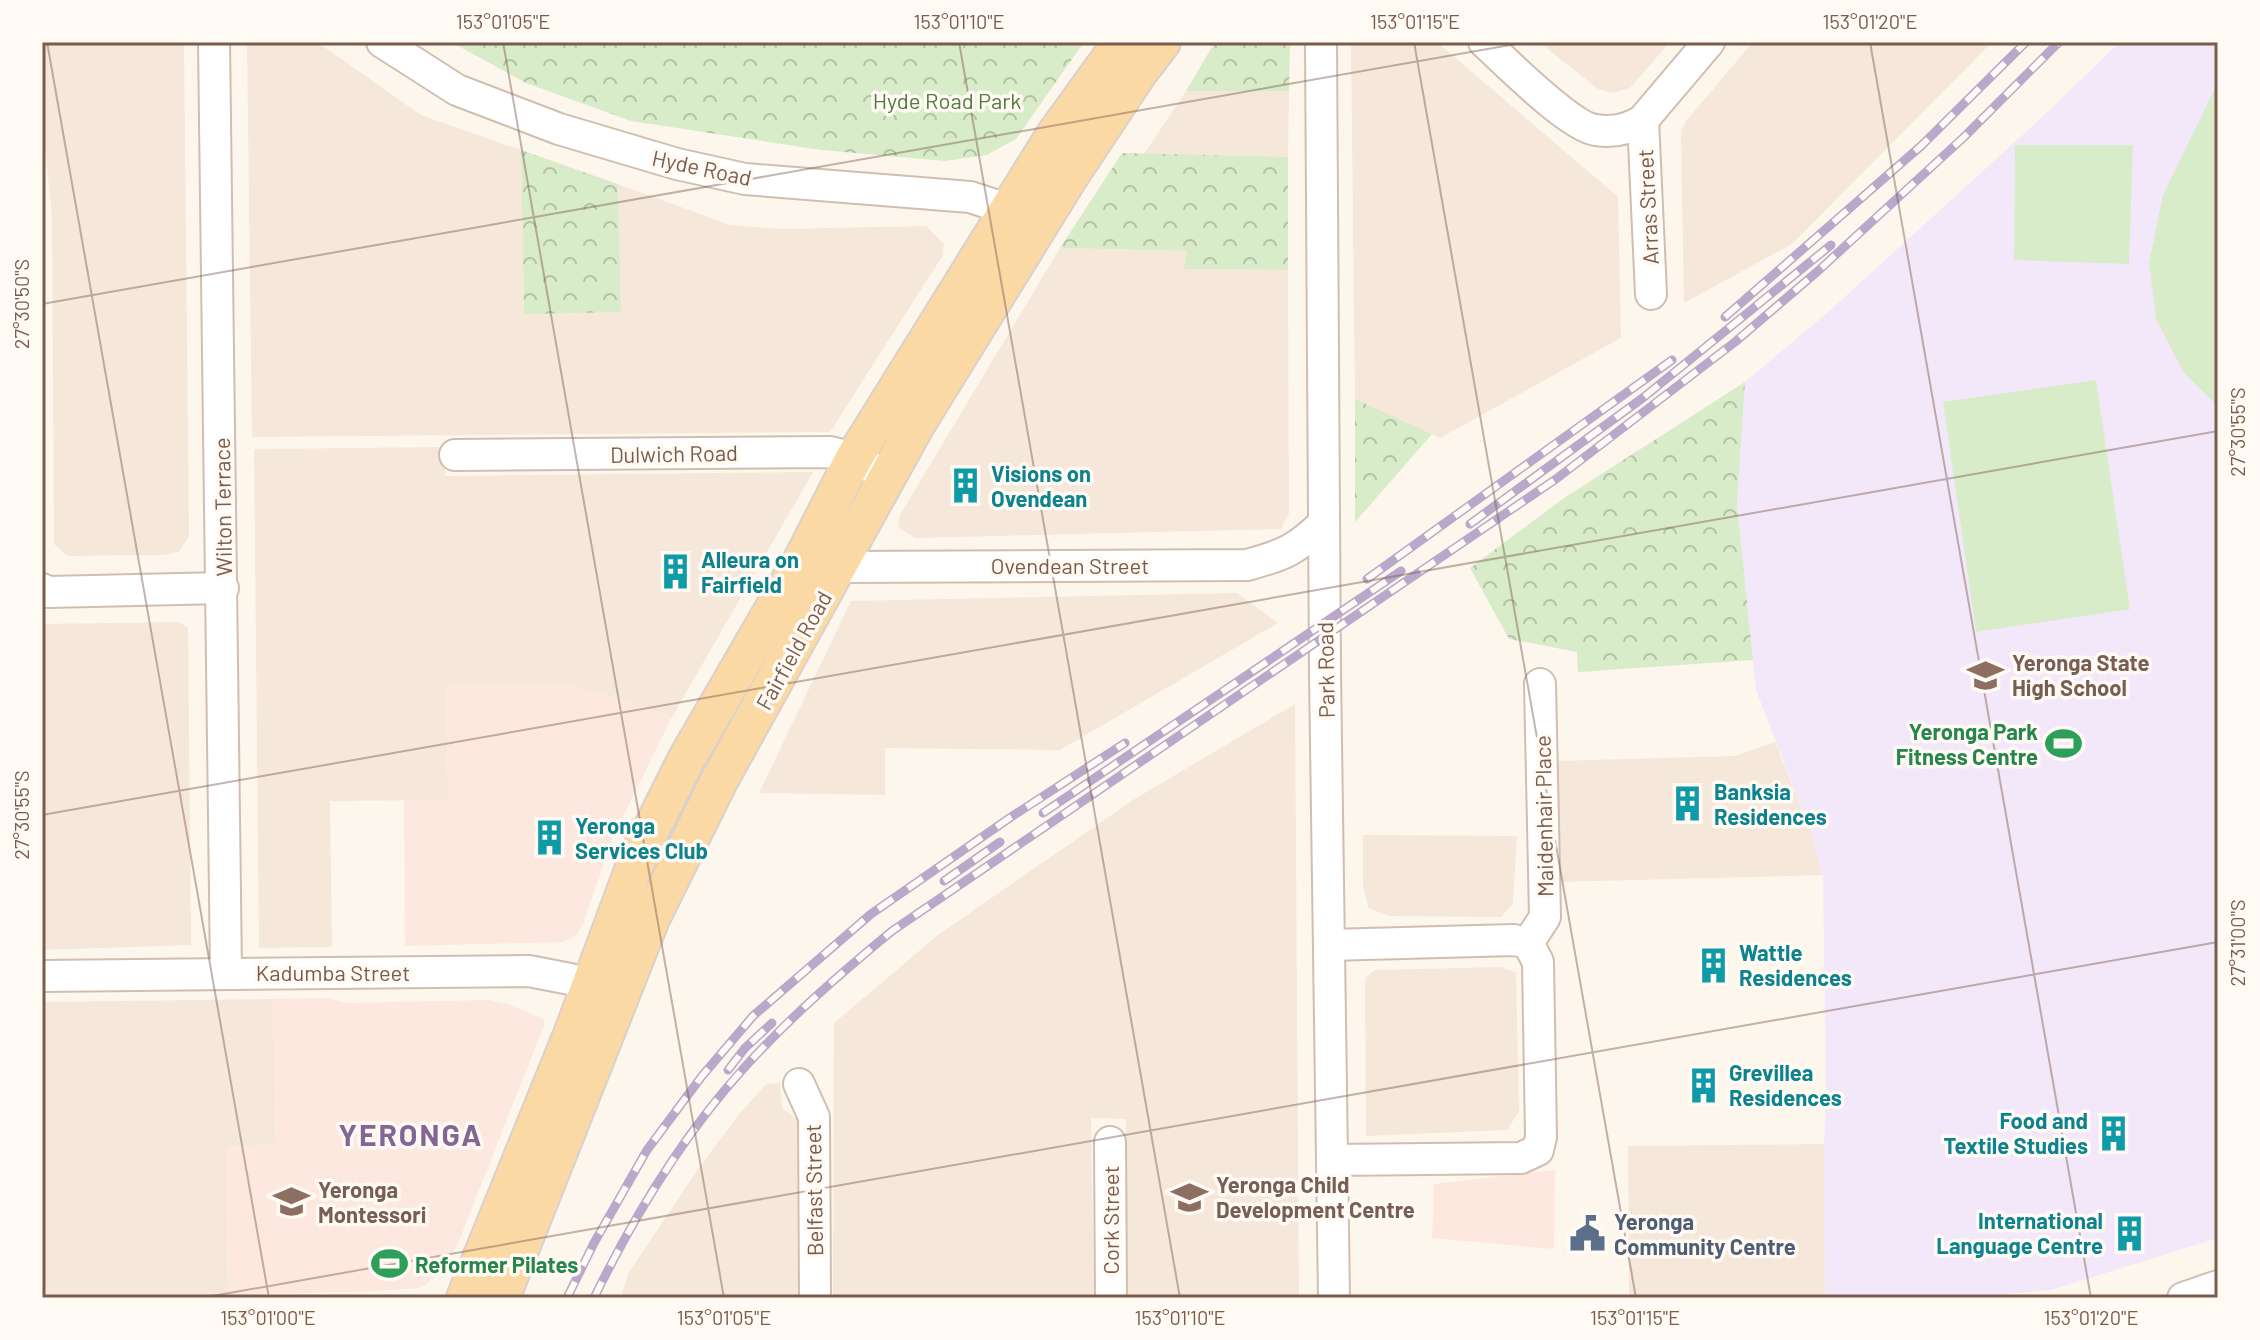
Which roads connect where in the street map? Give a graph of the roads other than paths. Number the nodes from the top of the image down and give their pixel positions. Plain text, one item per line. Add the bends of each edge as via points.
1 (214, 42) edge
2 (382, 42) edge
3 (1122, 42) edge
4 (1162, 42) edge
5 (1321, 42) edge
6 (1484, 42) edge
7 (1709, 42) edge
8 (1643, 120) junction
9 (1007, 209) junction
10 (1039, 226) junction
11 (1651, 294) dead end
12 (455, 455) dead end
13 (854, 458) junction
14 (886, 476) junction
15 (1324, 523) junction
16 (804, 556) junction
17 (840, 567) junction
18 (223, 588) junction
19 (42, 589) edge
20 (1540, 684) dead end
21 (1528, 943) junction
22 (1329, 945) junction
23 (226, 972) junction
24 (42, 976) edge
25 (605, 992) junction
26 (799, 1084) dead end
27 (1110, 1142) dead end
28 (1332, 1160) junction
29 (2218, 1286) edge
30 (465, 1298) edge
31 (501, 1298) edge
32 (815, 1298) edge
33 (1111, 1298) edge
34 (1334, 1298) edge
35 (2183, 1298) edge

1 - 18 street, Wilton Terrace
2 - 9 street, Hyde Road via 457,90 559,129 677,164 745,179 970,197
3 - 9 main road, Fairfield Road
4 - 10 main road, Fairfield Road
5 - 15 street, Park Road
6 - 8 street, Arras Street via 1556,107 1594,130 1629,129
7 - 8 street, Arras Street
8 - 11 street, Arras Street
9 - 10 street, Hyde Road
9 - 13 main road, Fairfield Road
10 - 14 main road, Fairfield Road
12 - 13 street, Dulwich Road via 830,452
13 - 14 street, Dulwich Road
13 - 16 main road, Fairfield Road
14 - 17 main road, Fairfield Road
15 - 17 street, Ovendean Street via 1301,545 1247,565
15 - 22 street, Park Road
16 - 17 street, Ovendean Street
16 - 25 main road, Fairfield Road via 687,758 639,854
17 - 25 main road, Fairfield Road via 719,781 651,919
18 - 19 street
18 - 23 street, Wilton Terrace
20 - 21 street, Maidenhair Place via 1545,917
21 - 22 street
21 - 28 street via 1538,962 1538,1150 1521,1158
22 - 28 street, Park Road
23 - 24 street, Kadumba Street
23 - 25 street, Kadumba Street via 529,971
25 - 30 main road, Fairfield Road
25 - 31 main road, Fairfield Road
26 - 32 street, Belfast Street via 814,1117
27 - 33 street, Cork Street
28 - 34 street, Park Road
29 - 35 street

